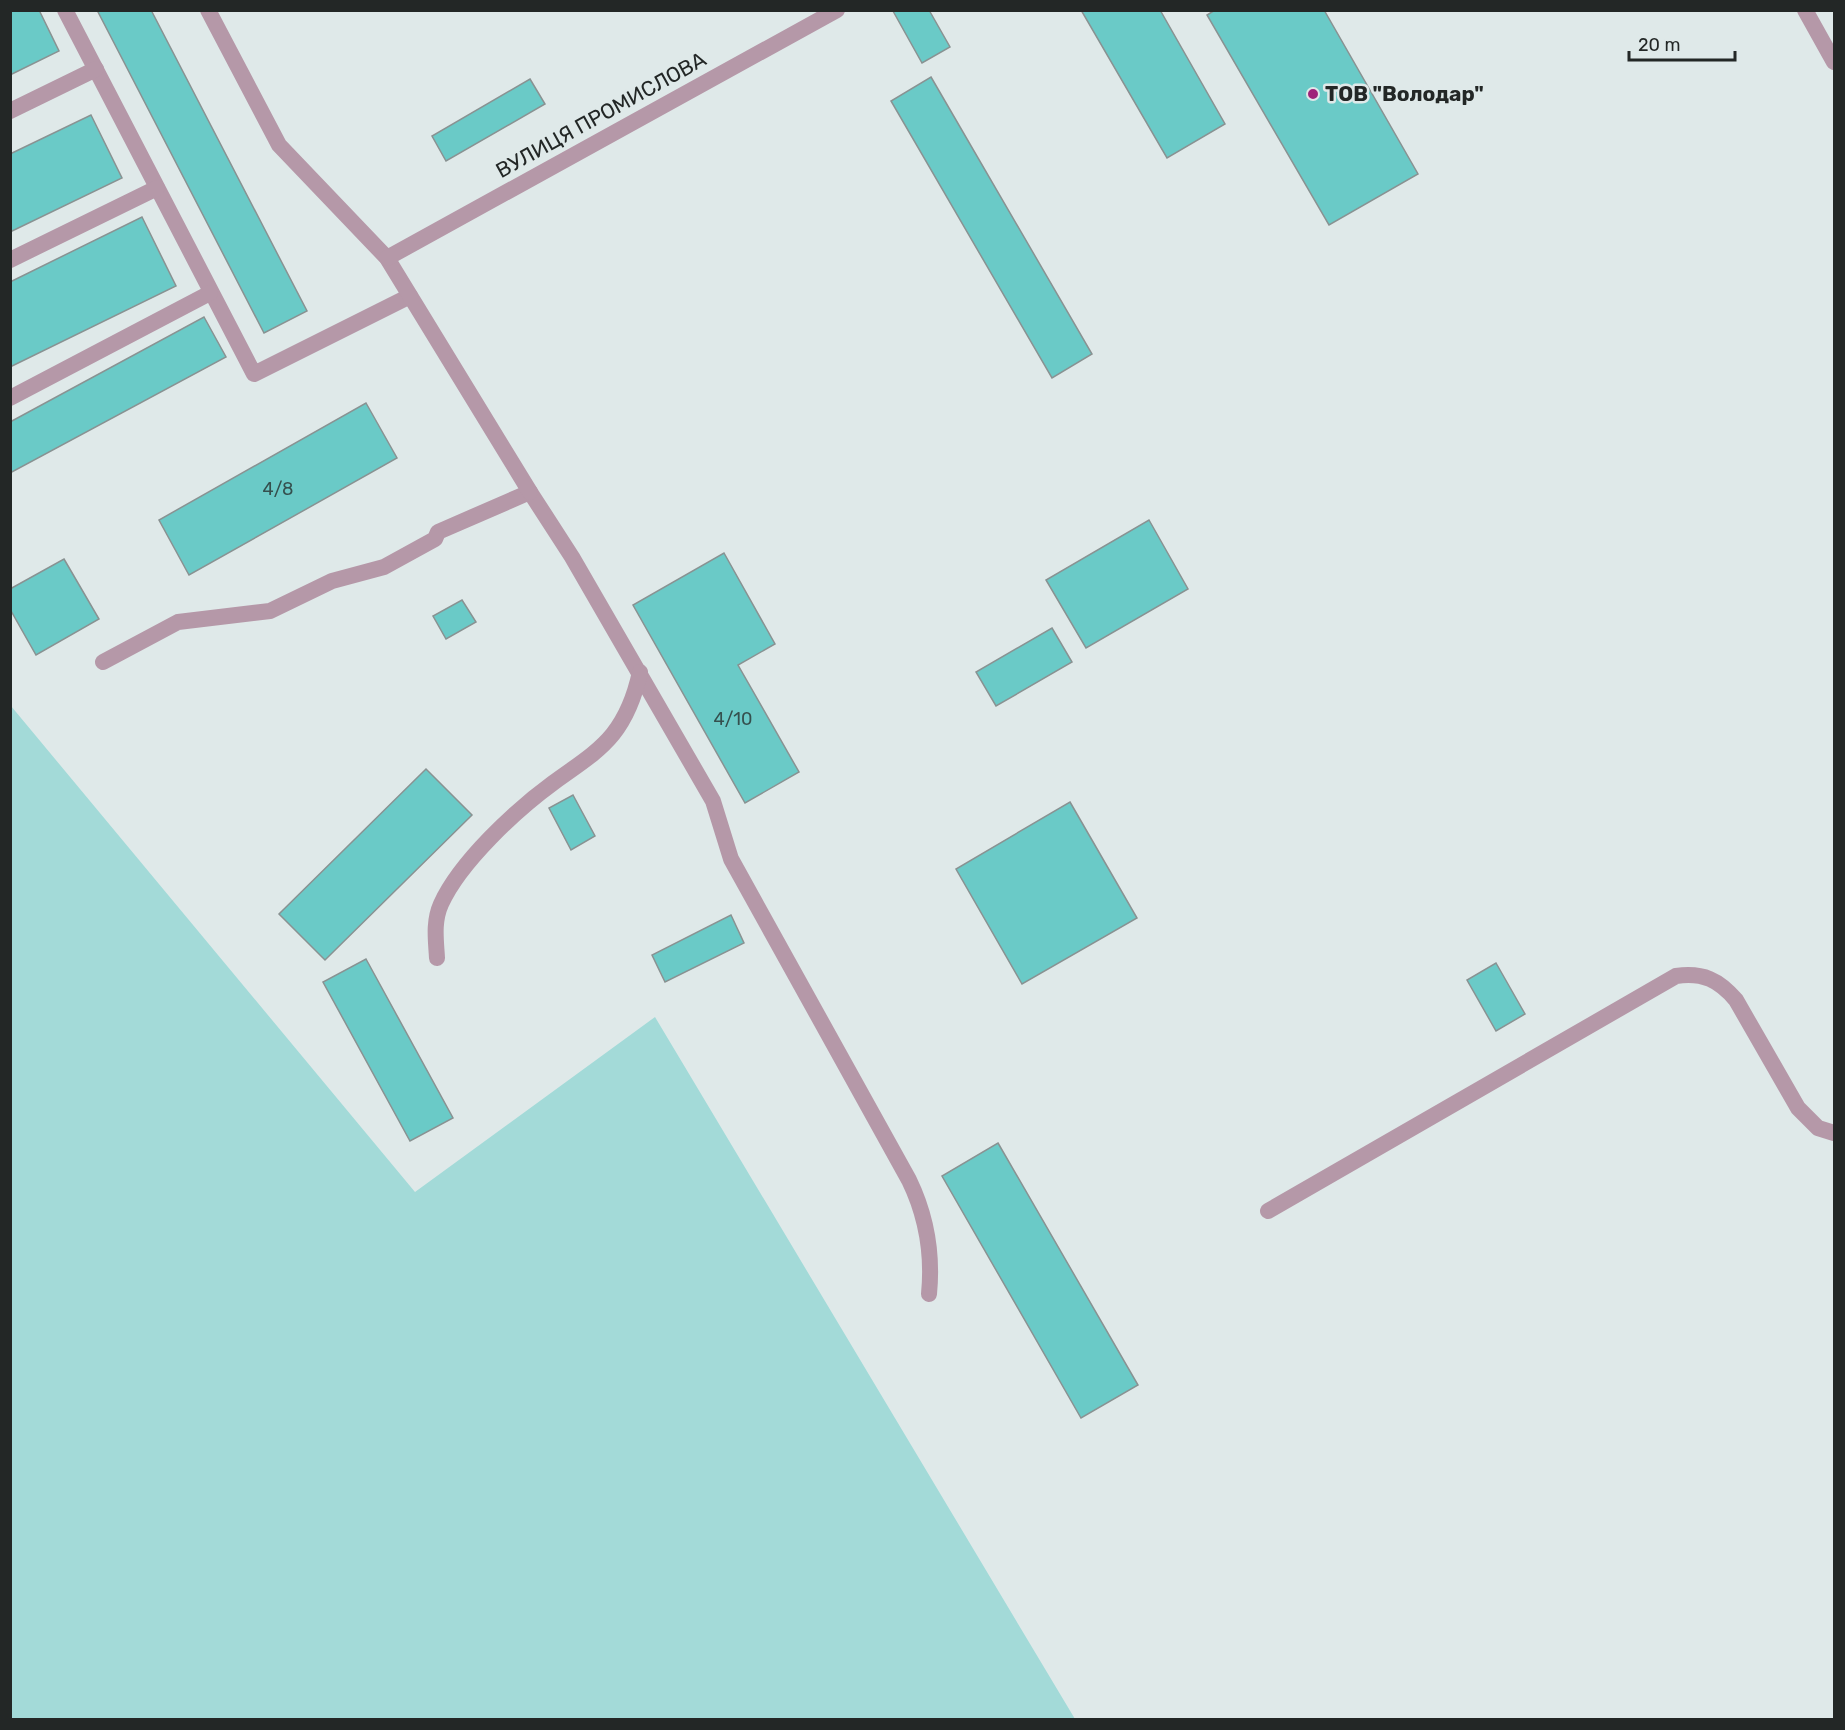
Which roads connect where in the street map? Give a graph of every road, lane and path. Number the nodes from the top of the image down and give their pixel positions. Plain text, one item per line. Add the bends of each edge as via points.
1 (65, 10) edge
2 (207, 10) edge
3 (837, 10) edge
4 (1804, 10) edge
5 (1834, 62) edge
6 (96, 69) junction
7 (10, 111) edge
8 (157, 188) junction
9 (387, 258) junction
10 (10, 261) edge
11 (210, 293) junction
12 (410, 297) junction
13 (10, 398) edge
14 (530, 492) junction
15 (104, 662) dead end
16 (640, 672) junction
17 (437, 958) dead end
18 (1834, 1133) edge
19 (1268, 1211) dead end
20 (929, 1294) dead end

1 - 6 street
2 - 9 street via 279,145
3 - 9 street, ВУЛИЦЯ ПРОМИСЛОВА
4 - 5 street
6 - 7 street
6 - 8 street
8 - 10 street
8 - 11 street
9 - 12 street
11 - 12 street via 254,374
11 - 13 street
12 - 14 street
14 - 15 street via 438,532 435,539 384,567 332,582 270,611 177,622
14 - 16 street
16 - 17 street via 634,700 613,735 494,835 455,880 440,906 435,930
16 - 20 street via 713,801 731,859 909,1180 928,1234
18 - 19 street via 1818,1128 1798,1108 1727,989 1704,976 1676,976

